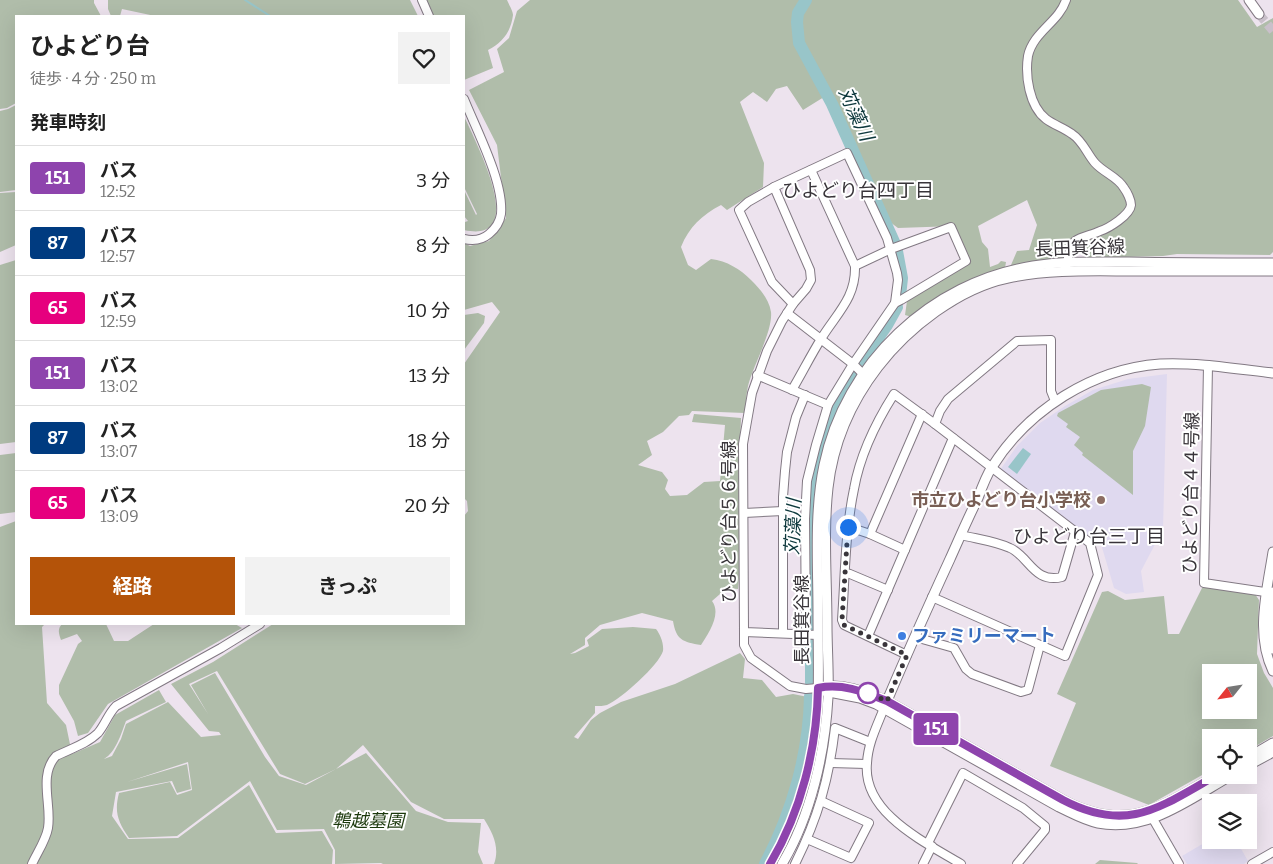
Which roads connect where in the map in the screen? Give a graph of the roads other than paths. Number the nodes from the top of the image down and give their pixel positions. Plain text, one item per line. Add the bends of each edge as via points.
1 (422, 0) edge
2 (1066, 0) edge
3 (1249, 0) edge
4 (1259, 14) tunnel mouth
5 (429, 15) edge
6 (465, 102) edge
7 (811, 170) junction
8 (774, 187) junction
9 (465, 238) edge
10 (891, 250) junction
11 (1067, 262) junction
12 (1273, 263) edge
13 (855, 266) junction
14 (1273, 271) edge
15 (895, 302) junction
16 (793, 304) junction
17 (787, 314) junction
18 (821, 339) junction
19 (853, 364) junction
20 (1208, 366) junction
21 (1273, 373) edge
22 (757, 375) junction
23 (866, 376) junction
24 (792, 390) junction
25 (805, 395) junction
26 (1055, 401) junction
27 (828, 405) junction
28 (922, 414) junction
29 (935, 424) junction
30 (953, 438) junction
31 (991, 468) junction
32 (783, 511) junction
33 (744, 513) junction
34 (848, 527) junction
35 (1075, 532) junction
36 (870, 534) junction
37 (961, 535) junction
38 (905, 550) junction
39 (1273, 552) edge
40 (845, 574) junction
41 (888, 590) junction
42 (1271, 593) edge
43 (932, 597) junction
44 (258, 625) edge
45 (744, 632) junction
46 (783, 633) junction
47 (806, 634) junction
48 (818, 635) junction
49 (868, 636) junction
50 (915, 638) junction
51 (1040, 645) junction
52 (1273, 649) edge
53 (907, 655) junction
54 (1273, 671) edge
55 (818, 688) junction
56 (828, 690) junction
57 (886, 705) junction
58 (870, 742) junction
59 (1273, 743) edge
60 (1257, 752) edge
61 (1273, 752) edge
62 (1257, 761) edge
63 (831, 764) junction
64 (866, 764) junction
65 (1202, 783) edge
66 (1216, 784) edge
67 (821, 801) junction
68 (1153, 819) junction
69 (807, 839) junction
70 (930, 844) junction
71 (1273, 852) edge
72 (32, 864) edge
73 (770, 864) edge
74 (782, 864) edge
75 (795, 864) edge
76 (924, 864) edge
77 (961, 864) edge
78 (1017, 864) edge
79 (1180, 864) edge
80 (1252, 864) edge

1 - 5 street
2 - 11 street via 1056,19 1031,46 1027,73 1029,89 1041,114 1081,141 1094,162 1124,187 1131,203 1130,210 1119,220 1076,241
3 - 4 street
6 - 9 street via 498,185 501,212 500,220 488,235 482,239
7 - 8 street
7 - 10 street via 847,153
7 - 13 street
8 - 16 street, ひよどり台５６号線 via 810,270 811,280
8 - 16 street via 739,210 772,282
10 - 13 street
10 - 15 street via 897,273
10 - 15 street via 951,227 966,262
11 - 12 street, 長田箕谷線
11 - 23 street, 長田箕谷線 via 1005,272 956,290 894,336
13 - 18 street via 850,298
14 - 23 street, 長田箕谷線 via 1064,271 1006,278 960,297 934,313
15 - 19 street
16 - 17 street, ひよどり台５６号線
17 - 18 street
17 - 22 street, ひよどり台５６号線
18 - 19 street
18 - 24 street
19 - 23 street
19 - 27 street
20 - 21 street
20 - 26 street via 1160,364 1124,371 1088,383
20 - 42 street, ひよどり台４４号線 via 1204,583
22 - 24 street
22 - 33 street, ひよどり台５６号線 via 743,444
23 - 48 street, 長田箕谷線 via 841,412 824,462 820,487
23 - 56 street, 長田箕谷線 via 840,437 828,487
24 - 25 street
25 - 27 street
25 - 32 street via 787,452
26 - 29 street via 1051,391 1051,340 1017,341 948,399
26 - 31 street via 1014,438
27 - 47 street via 807,481
28 - 29 street
28 - 34 street via 894,394 873,429 863,456
28 - 36 street
29 - 30 street
30 - 31 street
30 - 38 street
31 - 35 street
31 - 37 street
32 - 33 street
32 - 46 street
33 - 45 street, ひよどり台５６号線
34 - 36 street
34 - 40 street
35 - 37 street via 1062,577 1054,579 1042,576 1012,548
35 - 51 street via 1090,543 1098,575 1065,656
36 - 38 street
37 - 43 street
38 - 41 street
39 - 42 street
40 - 41 street
40 - 49 street via 842,620 844,625
41 - 49 street
42 - 52 street
42 - 54 street via 1263,632 1266,654
43 - 50 street
43 - 51 street
44 - 72 street via 116,706 99,732 52,760 47,772 48,832
45 - 46 street
45 - 55 street, ひよどり台５６号線 via 744,645 752,658 790,686
46 - 47 street
47 - 48 street
48 - 55 street, 長田箕谷線
49 - 53 street
50 - 51 street via 954,648 972,674 1021,692 1028,690
50 - 53 street
53 - 57 street
55 - 56 street
55 - 73 street, 長田箕谷線 via 815,731 801,796 780,849
56 - 57 street
56 - 74 street, 長田箕谷線 via 824,733 811,799
57 - 58 street
57 - 65 street via 1081,810 1100,815 1127,816 1150,811
57 - 68 street via 1078,816 1112,824
58 - 63 street via 835,728
58 - 64 street
59 - 60 street
61 - 62 street
63 - 64 street
63 - 67 street
64 - 70 street via 872,792 884,811
66 - 68 street
67 - 69 street
67 - 69 street via 869,823 851,858
68 - 79 street
69 - 75 street
70 - 76 street
70 - 77 street
70 - 78 street via 962,773 1023,808 1045,826
71 - 80 street

